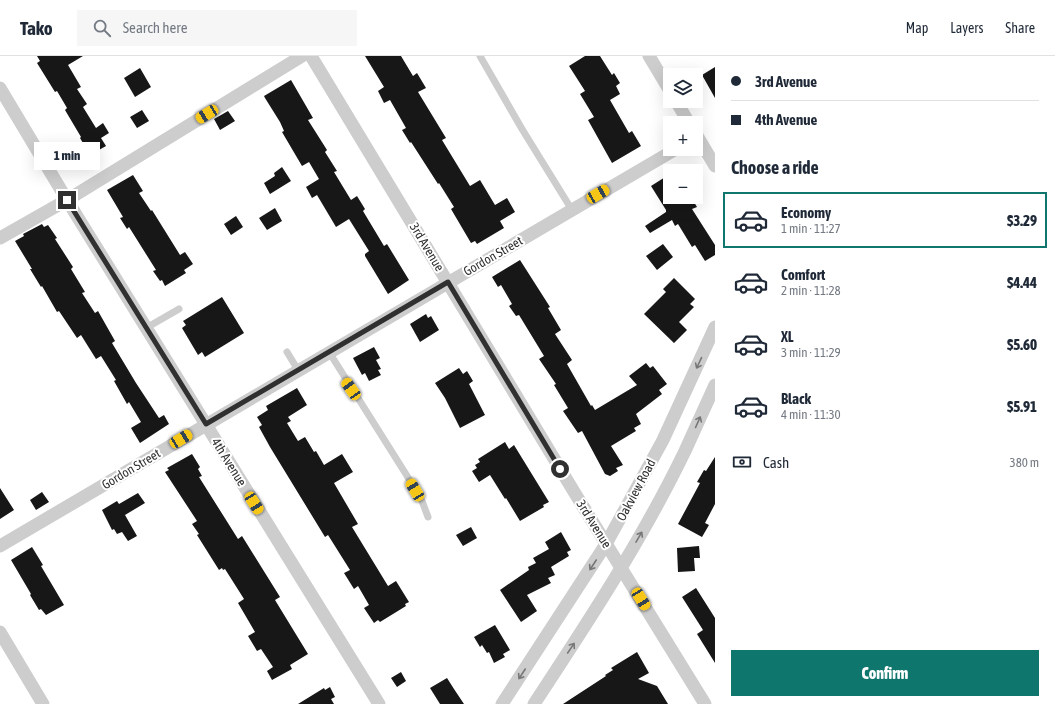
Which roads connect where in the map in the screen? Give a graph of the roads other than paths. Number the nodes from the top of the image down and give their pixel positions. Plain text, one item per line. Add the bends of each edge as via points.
1 (302, 56) edge
2 (311, 56) edge
3 (480, 56) edge
4 (649, 56) edge
5 (663, 79) edge
6 (0, 88) edge
7 (703, 147) edge
8 (664, 156) edge
9 (715, 166) edge
10 (67, 200) junction
11 (572, 210) junction
12 (0, 238) edge
13 (448, 282) junction
14 (179, 309) dead end
15 (715, 327) edge
16 (146, 328) junction
17 (287, 352) dead end
18 (329, 352) junction
19 (298, 370) junction
20 (715, 385) edge
21 (206, 424) junction
22 (428, 517) dead end
23 (606, 544) junction
24 (0, 546) edge
25 (621, 568) junction
26 (0, 632) edge
27 (43, 704) edge
28 (379, 704) edge
29 (502, 704) edge
30 (534, 704) edge
31 (705, 704) edge

1 - 10 street
2 - 13 street, 3rd Avenue
3 - 11 lane
4 - 5 street
6 - 10 street, 4th Avenue
7 - 9 street
8 - 11 street, Gordon Street
10 - 12 street
10 - 16 street, 4th Avenue
11 - 13 street, Gordon Street
13 - 18 street, Gordon Street
13 - 23 street, 3rd Avenue
14 - 16 lane
15 -> 23 street, Oakview Road via 663,440
16 - 21 street, 4th Avenue
17 - 19 lane
18 - 19 street, Gordon Street
18 - 22 lane via 422,501
19 - 21 street, Gordon Street
25 -> 20 street, Oakview Road via 684,452
21 - 24 street, Gordon Street
21 - 28 street, 4th Avenue
23 - 25 street, 3rd Avenue
23 -> 29 street, Oakview Road
30 -> 25 street, Oakview Road
25 - 31 street, 3rd Avenue
26 - 27 street

